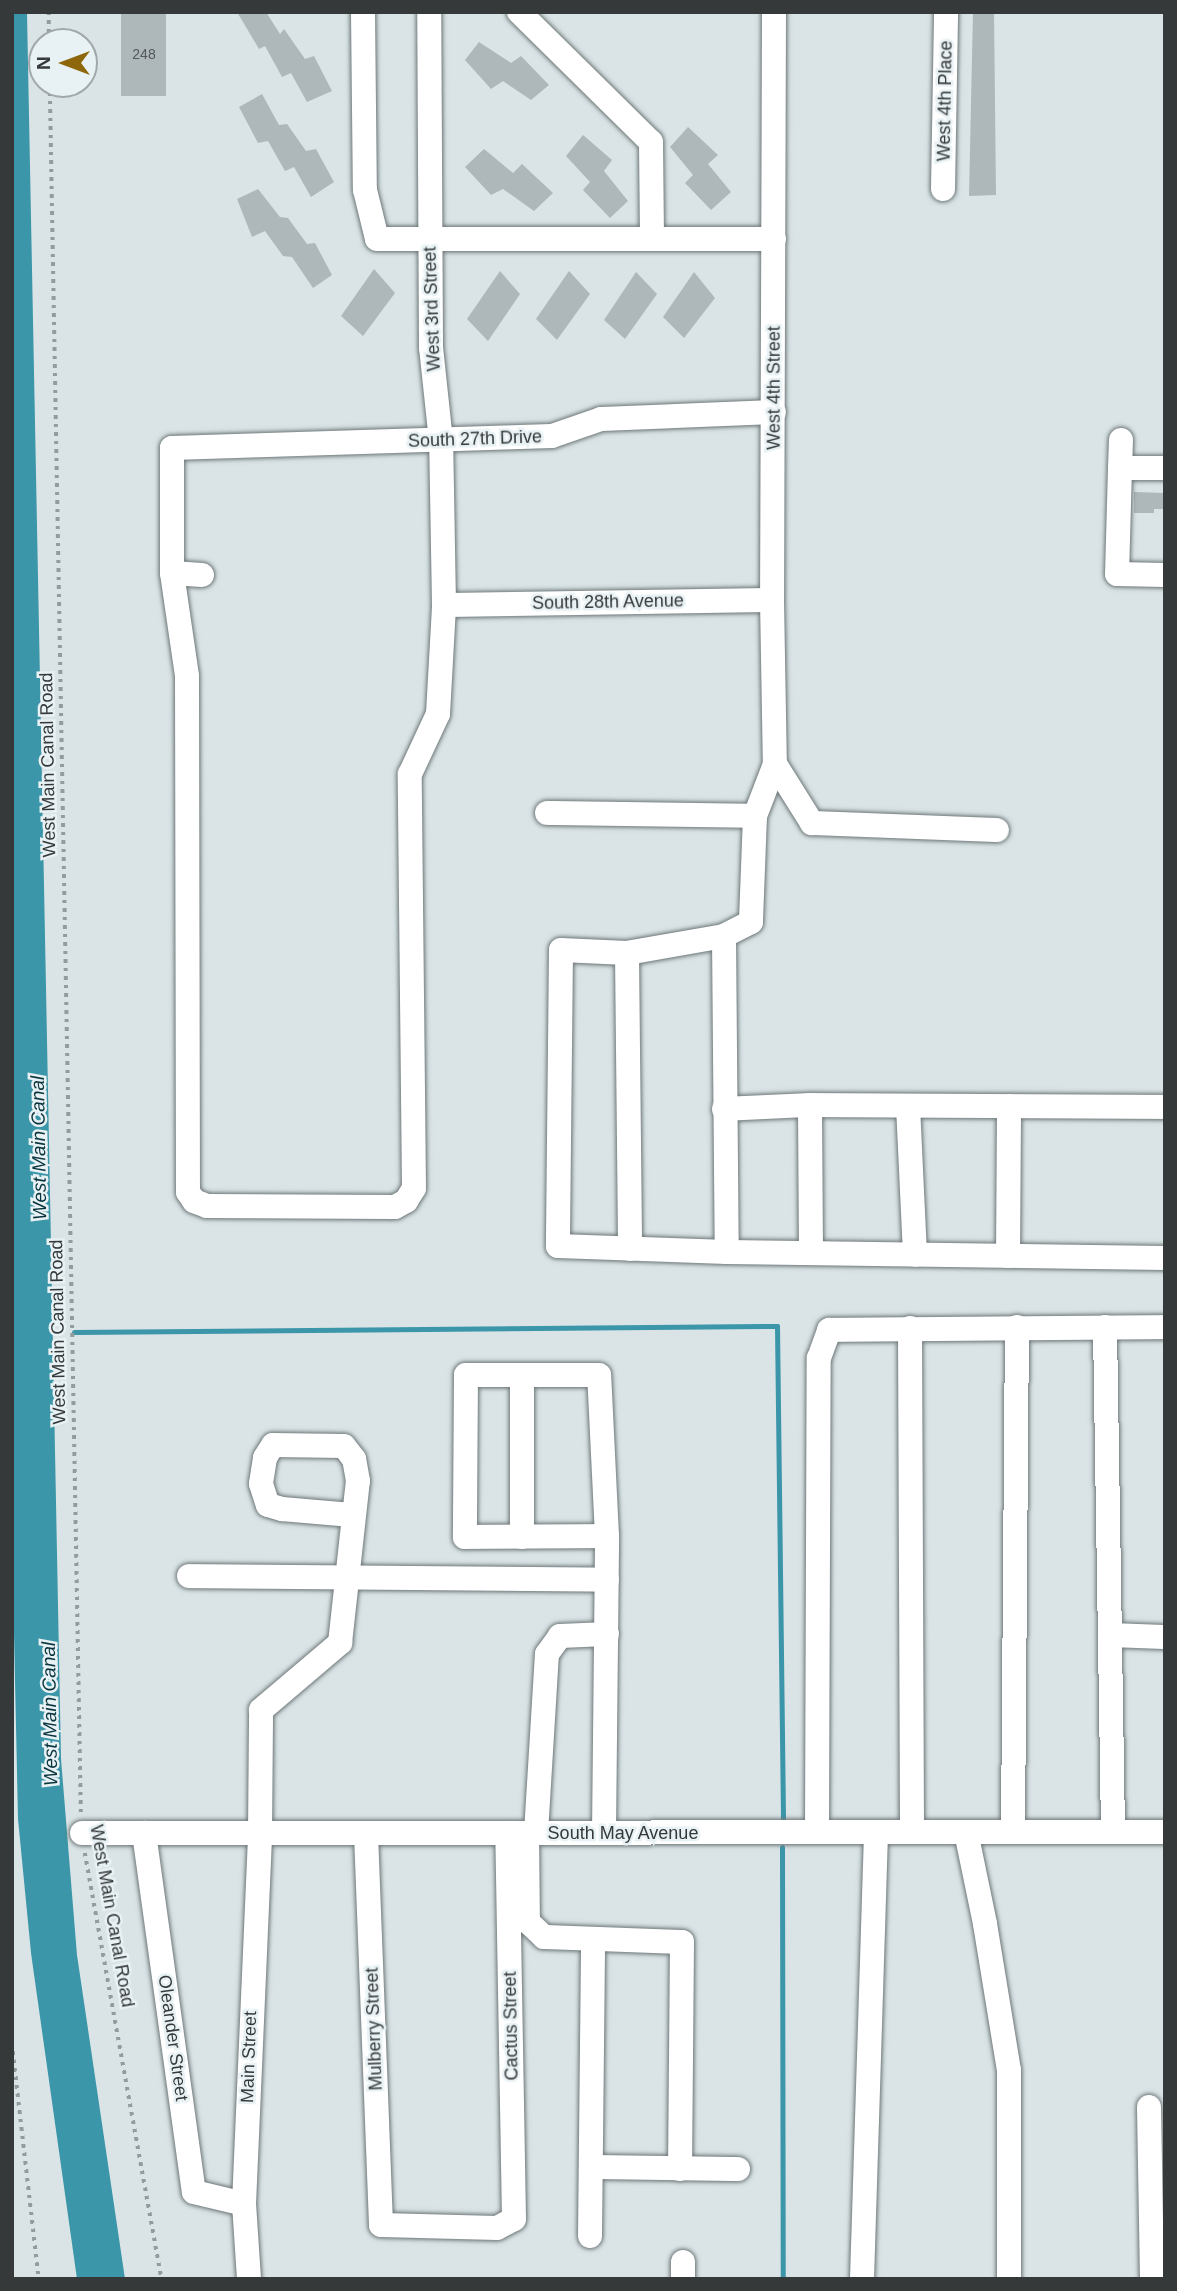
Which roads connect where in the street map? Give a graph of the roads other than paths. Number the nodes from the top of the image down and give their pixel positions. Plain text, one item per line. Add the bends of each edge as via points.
1 (363, 12) edge
2 (429, 12) edge
3 (519, 12) edge
4 (774, 12) edge
5 (946, 12) edge
6 (943, 189) dead end
7 (430, 239) junction
8 (652, 239) junction
9 (774, 239) junction
10 (774, 412) junction
11 (1121, 440) dead end
12 (441, 441) junction
13 (1120, 468) junction
14 (1165, 468) edge
15 (172, 573) junction
16 (202, 575) dead end
17 (1165, 575) edge
18 (772, 600) junction
19 (444, 605) junction
20 (775, 764) junction
21 (547, 813) dead end
22 (755, 816) junction
23 (997, 830) dead end
24 (724, 936) junction
25 (627, 953) junction
26 (810, 1105) junction
27 (908, 1106) junction
28 (1009, 1106) junction
29 (1165, 1107) edge
30 (724, 1109) junction
31 (630, 1248) junction
32 (727, 1252) junction
33 (811, 1253) junction
34 (915, 1255) junction
35 (1008, 1256) junction
36 (1165, 1258) edge
37 (1017, 1327) junction
38 (1105, 1327) junction
39 (1165, 1327) edge
40 (910, 1328) junction
41 (522, 1375) junction
42 (352, 1515) dead end
43 (522, 1536) junction
44 (607, 1536) junction
45 (189, 1576) dead end
46 (347, 1578) junction
47 (607, 1580) junction
48 (607, 1634) junction
49 (1110, 1635) junction
50 (1165, 1637) edge
51 (817, 1832) junction
52 (876, 1832) junction
53 (912, 1832) junction
54 (966, 1832) junction
55 (1013, 1832) junction
56 (1113, 1832) junction
57 (1165, 1832) edge
58 (82, 1833) road end
59 (144, 1833) junction
60 (523, 1833) junction
61 (604, 1833) junction
62 (260, 1834) junction
63 (366, 1834) junction
64 (593, 1939) junction
65 (1149, 2107) dead end
66 (591, 2167) junction
67 (680, 2169) junction
68 (738, 2169) dead end
69 (244, 2204) junction
70 (381, 2225) joint
71 (590, 2236) dead end
72 (249, 2279) edge
73 (862, 2279) edge
74 (1009, 2279) edge
75 (1152, 2279) edge

1 - 7 street via 365,190 377,239
2 - 7 street, West 3rd Street
3 - 8 street via 651,142
4 - 9 street, West 4th Street
5 - 6 street, West 4th Place
7 - 8 street
7 - 12 street, West 3rd Street via 431,348
8 - 9 street
9 - 10 street, West 4th Street
10 - 12 street, South 27th Drive via 601,419 552,436
10 - 18 street, West 4th Street
11 - 13 street
12 - 15 street, South 27th Drive via 172,448
12 - 19 street, West 3rd Street
13 - 14 street
13 - 17 street via 1117,574
15 - 16 street
15 - 19 street, West 3rd Street via 187,676 188,1192 194,1201 207,1206 395,1207 406,1201 414,1188 410,774 438,714
18 - 19 street, South 28th Avenue
18 - 20 street, West 4th Street
20 - 22 street
20 - 23 street via 812,822
21 - 22 street
22 - 24 street via 751,922
24 - 25 street
24 - 30 street
25 - 31 street
25 - 31 street via 561,950 558,1246
26 - 27 street
26 - 30 street
26 - 33 street
27 - 28 street
27 - 34 street
28 - 29 street
28 - 35 street
30 - 32 street
31 - 32 street
32 - 33 street
33 - 34 street
34 - 35 street
35 - 36 street
37 - 38 street
37 - 40 street
37 - 55 street
38 - 39 street
38 - 49 street
40 - 51 street via 829,1330 819,1358
40 - 53 street
41 - 43 street
41 - 43 street via 466,1376 465,1537
41 - 44 street via 599,1375
42 - 46 street, Main Street
43 - 44 street
44 - 47 street
45 - 46 street
46 - 47 street
46 - 62 street, Main Street via 340,1643 261,1710
47 - 48 street
48 - 60 street via 560,1636 547,1654
48 - 61 street
49 - 50 street
49 - 56 street
51 - 52 street, South May Avenue
51 - 61 street, South May Avenue
52 - 53 street, South May Avenue
52 - 73 street
53 - 54 street, South May Avenue
54 - 55 street, South May Avenue
54 - 74 street via 1009,2070
55 - 56 street, South May Avenue
56 - 57 street, South May Avenue
58 - 59 street, South May Avenue
59 - 62 street, South May Avenue
59 - 69 street, Oleander Street via 194,2192
60 - 61 street, South May Avenue
60 - 63 street, South May Avenue
60 - 64 street via 528,1922 544,1937
60 - 70 street, Cactus Street via 514,2219 496,2228
62 - 63 street, South May Avenue
62 - 69 street, Main Street
63 - 70 street, Mulberry Street
64 - 66 street
64 - 67 street via 682,1942
65 - 75 street
66 - 67 street
66 - 71 street
67 - 68 street
69 - 72 street, Main Street

